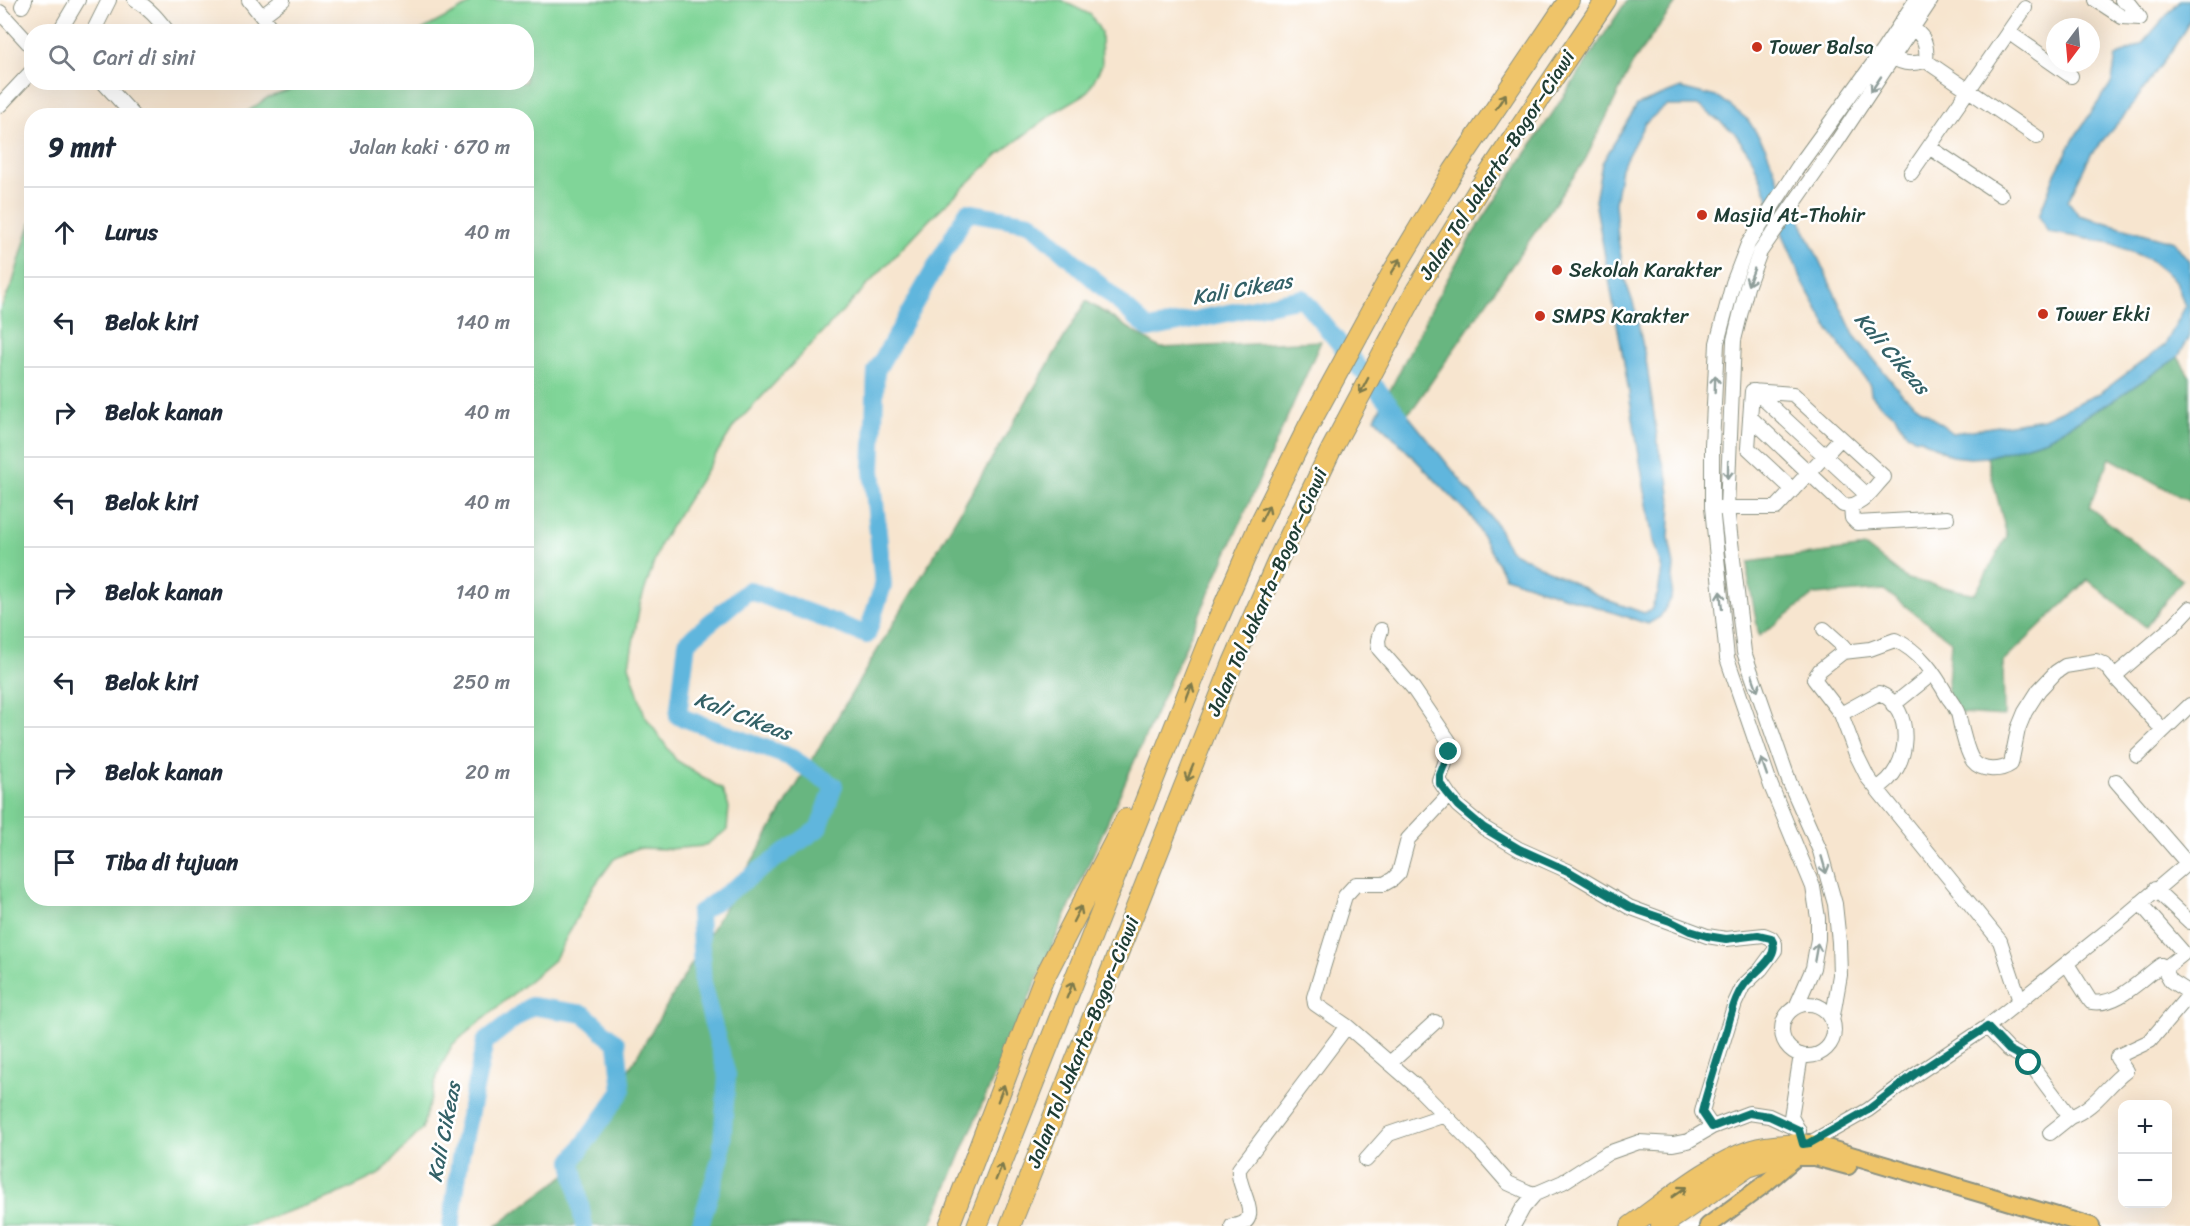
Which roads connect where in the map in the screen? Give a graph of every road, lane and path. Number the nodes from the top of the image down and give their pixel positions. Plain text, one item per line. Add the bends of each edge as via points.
1 (78, 0) edge
2 (109, 0) edge
3 (135, 0) edge
4 (249, 0) edge
5 (283, 0) edge
6 (1569, 0) edge
7 (1606, 0) edge
8 (1916, 0) edge
9 (1931, 0) edge
10 (2096, 0) edge
11 (2122, 0) edge
12 (2025, 8) dead end
13 (0, 12) edge
14 (262, 16) junction
15 (64, 24) edge
16 (97, 24) edge
17 (162, 24) edge
18 (268, 24) edge
19 (1908, 24) junction
20 (2008, 32) junction
21 (24, 38) edge
22 (1888, 54) junction
23 (1926, 61) junction
24 (2071, 76) dead end
25 (24, 80) edge
26 (110, 90) edge
27 (1968, 90) junction
28 (0, 105) edge
29 (127, 108) edge
30 (2037, 137) dead end
31 (1929, 147) junction
32 (1911, 174) dead end
33 (2001, 195) dead end
34 (1755, 391) junction
35 (1750, 417) junction
36 (1841, 438) junction
37 (1729, 441) junction
38 (1712, 445) junction
39 (1825, 455) junction
40 (1809, 472) junction
41 (1793, 490) junction
42 (1867, 495) junction
43 (1712, 507) junction
44 (1851, 507) junction
45 (1727, 508) junction
46 (1947, 518) dead end
47 (2190, 608) edge
48 (1824, 629) dead end
49 (1381, 630) dead end
50 (1744, 652) junction
51 (1843, 652) junction
52 (1727, 658) junction
53 (1933, 673) junction
54 (2113, 675) junction
55 (1893, 705) junction
56 (2190, 705) edge
57 (1841, 714) junction
58 (1179, 717) junction
59 (2162, 729) junction
60 (2137, 756) dead end
61 (2116, 781) dead end
62 (1878, 788) junction
63 (1449, 795) junction
64 (2189, 862) edge
65 (2155, 889) junction
66 (2140, 903) junction
67 (2190, 922) edge
68 (2067, 964) junction
69 (2164, 969) junction
70 (2190, 994) edge
71 (2020, 1001) junction
72 (1796, 1007) junction
73 (1435, 1022) dead end
74 (1832, 1022) junction
75 (1347, 1026) junction
76 (1987, 1027) junction
77 (1801, 1055) junction
78 (1390, 1063) junction
79 (1445, 1115) junction
80 (2070, 1117) junction
81 (1712, 1127) junction
82 (2050, 1133) dead end
83 (1802, 1143) junction
84 (1366, 1160) dead end
85 (1535, 1194) junction
86 (2080, 1225) edge
87 (949, 1226) edge
88 (977, 1226) edge
89 (1010, 1226) edge
90 (1232, 1226) edge
91 (1513, 1226) edge
92 (1631, 1226) edge
93 (1661, 1226) edge
94 (1708, 1226) edge
95 (2053, 1226) edge

1 - 15 street
2 - 16 street
3 - 17 street
4 - 14 street
5 - 14 street
58 -> 6 highway, Jalan Tol Jakarta–Bogor–Ciawi via 1260,523 1309,425 1454,170
7 -> 89 highway, Jalan Tol Jakarta–Bogor–Ciawi via 1482,184 1417,289 1331,450 1233,663
8 - 19 street
9 - 19 street
10 - 11 street via 2122,17 2139,18
12 - 20 street
13 - 21 street
14 - 18 street
19 - 22 street
19 - 23 street via 1924,39
20 - 24 street
20 - 27 street
22 - 23 street via 1899,63
22 -> 37 street via 1760,252 1734,340
38 -> 22 street via 1717,343 1748,244 1798,167
23 - 27 street
25 - 28 street
26 - 29 street
27 - 30 street
27 - 31 street
31 - 32 street
31 - 33 street
34 - 35 street via 1752,390
34 - 36 street via 1793,394
34 - 39 street
35 - 40 street
35 - 41 street via 1748,448
36 - 39 street
36 - 42 street via 1884,477
37 - 38 street
37 -> 45 street
38 - 43 street
39 - 40 street
39 - 42 street
40 - 41 street
40 - 44 street via 1843,505
41 - 45 street via 1776,508
42 - 44 street
43 - 45 street
52 -> 43 street
44 - 46 street via 1857,523
45 - 50 street
47 - 54 street via 2174,626
48 - 51 street via 1844,646
49 - 63 street via 1378,649 1413,688 1449,741 1439,780
50 - 52 street
50 -> 74 street via 1789,781 1820,851 1835,904 1840,975
51 - 53 street via 1870,649 1895,640
51 - 57 street via 1814,679
72 -> 52 street via 1813,968 1818,939 1813,887 1771,786
53 - 54 street via 1957,711 1973,760 1993,769 2011,764 2025,712 2056,672 2065,666 2096,662
53 - 55 street
54 - 59 street
55 - 57 street via 1879,693
55 - 62 street via 1906,736 1903,753 1894,775
56 - 59 street
57 - 62 street via 1861,765
87 -> 58 highway via 1043,980
88 -> 58 highway, Jalan Tol Jakarta–Bogor–Ciawi
59 - 60 street
61 - 64 street
62 - 71 street via 2000,941
63 - 75 street via 1408,839 1399,873 1384,884 1356,884 1341,906 1314,1000 1318,1008
63 - 81 street via 1484,828 1629,907 1707,936 1771,938 1774,950 1743,986 1714,1070 1702,1112
64 - 65 street
65 - 66 street
65 - 67 street
66 - 68 street
66 - 69 street via 2182,951 2178,960
68 - 69 street via 2091,1002 2101,1004 2144,980 2161,965
68 - 71 street
69 - 70 street via 2171,981
70 - 80 street via 2150,1041 2118,1056 2126,1071 2095,1103
71 - 76 street
72 - 74 street via 1820,1007
72 - 77 street via 1786,1015 1782,1032 1786,1044
73 - 78 street
74 - 77 street via 1833,1034 1824,1050
75 - 78 street
75 - 90 street via 1239,1169 1238,1178 1250,1213 1243,1225
76 - 80 street via 2009,1050 2024,1058
76 - 83 street via 1868,1110
77 - 83 street via 1791,1117
78 - 79 street
79 - 84 street via 1391,1132
79 - 85 street via 1508,1182
80 - 82 street
81 - 83 street via 1749,1113 1769,1116
81 - 85 street via 1688,1141 1639,1142 1608,1153 1563,1182
83 - 86 main road
92 -> 83 highway via 1730,1160 1754,1150
83 - 93 highway via 1776,1158 1748,1167
83 - 94 main road via 1766,1184
83 - 95 main road via 1815,1157
85 - 91 street

